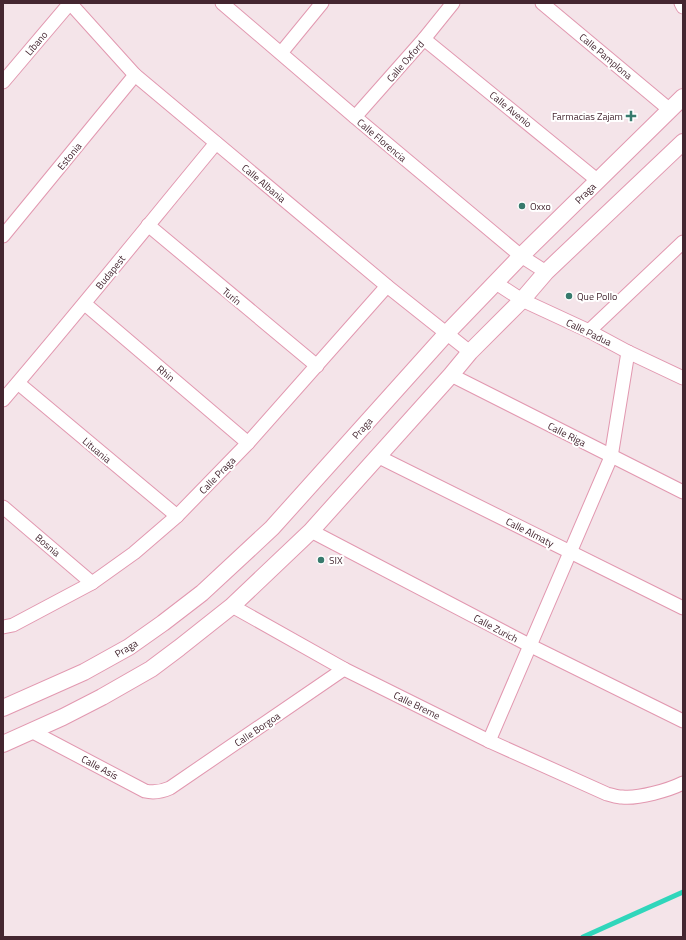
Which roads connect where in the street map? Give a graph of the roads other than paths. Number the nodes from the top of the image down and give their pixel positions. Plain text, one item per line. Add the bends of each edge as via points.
1 (70, 3) edge
2 (222, 3) edge
3 (322, 3) edge
4 (453, 3) edge
5 (542, 3) edge
6 (681, 3) edge
7 (683, 7) edge
8 (424, 38) junction
9 (281, 53) junction
10 (135, 75) junction
11 (3, 82) edge
12 (683, 97) edge
13 (670, 110) junction
14 (355, 117) junction
15 (683, 142) edge
16 (216, 143) junction
17 (597, 180) junction
18 (148, 225) junction
19 (3, 236) edge
20 (683, 242) edge
21 (521, 256) junction
22 (546, 272) junction
23 (496, 283) junction
24 (387, 286) junction
25 (522, 300) junction
26 (85, 304) junction
27 (589, 331) junction
28 (447, 333) junction
29 (470, 352) junction
30 (628, 352) junction
31 (317, 366) junction
32 (451, 375) junction
33 (683, 378) edge
34 (18, 383) junction
35 (3, 400) edge
36 (248, 443) junction
37 (377, 456) junction
38 (611, 457) junction
39 (683, 492) edge
40 (3, 507) edge
41 (177, 516) junction
42 (311, 531) junction
43 (570, 552) junction
44 (92, 583) junction
45 (232, 606) junction
46 (683, 608) edge
47 (8, 626) edge
48 (529, 645) junction
49 (344, 669) junction
50 (3, 708) edge
51 (683, 721) edge
52 (33, 732) junction
53 (489, 741) junction
54 (3, 744) edge
55 (683, 784) edge
56 (170, 788) joint

1 - 10 street, Calle Albania
1 - 11 street, Líbano
2 - 9 street, Calle Florencia
3 - 9 street
4 - 8 street, Calle Oxford
5 - 13 street, Calle Pamplona
6 - 7 street
8 - 14 street, Calle Oxford
8 - 17 street, Calle Avenio
9 - 14 street, Calle Florencia
10 - 16 street, Calle Albania
10 - 19 street, Estonia
12 - 13 street, Praga
13 - 17 street, Praga
14 - 21 street, Calle Florencia
15 - 22 street
16 - 18 street, Budapest
16 - 24 street, Calle Albania
17 - 21 street, Praga
18 - 26 street, Budapest
18 - 31 street, Turín
20 - 27 street
21 - 22 street, Calle Florencia
21 - 23 street, Praga
22 - 25 street
23 - 25 street, Calle Padua
23 - 28 street, Praga
24 - 28 street, Calle Albania
24 - 31 street, Calle Praga
25 - 27 street, Calle Padua
25 - 29 street
26 - 34 street, Budapest
26 - 36 street, Rhin
27 - 30 street, Calle Padua
28 - 29 street, Calle Albania
28 - 50 street, Praga via 272,528 202,593 129,647 84,672
29 - 32 street
30 - 33 street, Calle Padua
30 - 38 street
31 - 36 street, Calle Praga
32 - 37 street
32 - 38 street, Calle Riga
34 - 35 street, Budapest
34 - 41 street, Lituania
36 - 41 street, Calle Praga
37 - 42 street
37 - 43 street, Calle Almaty
38 - 39 street, Calle Riga
38 - 43 street
40 - 44 street, Bosnia
41 - 44 street, Calle Praga via 134,554
42 - 45 street
42 - 48 street, Calle Zurich
43 - 46 street, Calle Almaty
43 - 48 street
44 - 47 street, Calle Praga
45 - 49 street, Calle Breme
45 - 52 street via 151,669
48 - 51 street, Calle Zurich
48 - 53 street
49 - 53 street, Calle Breme
49 - 56 street, Calle Borgoa
52 - 54 street
52 - 56 street, Calle Asís via 145,791 154,793
53 - 55 street, Calle Breme via 607,794 624,798

